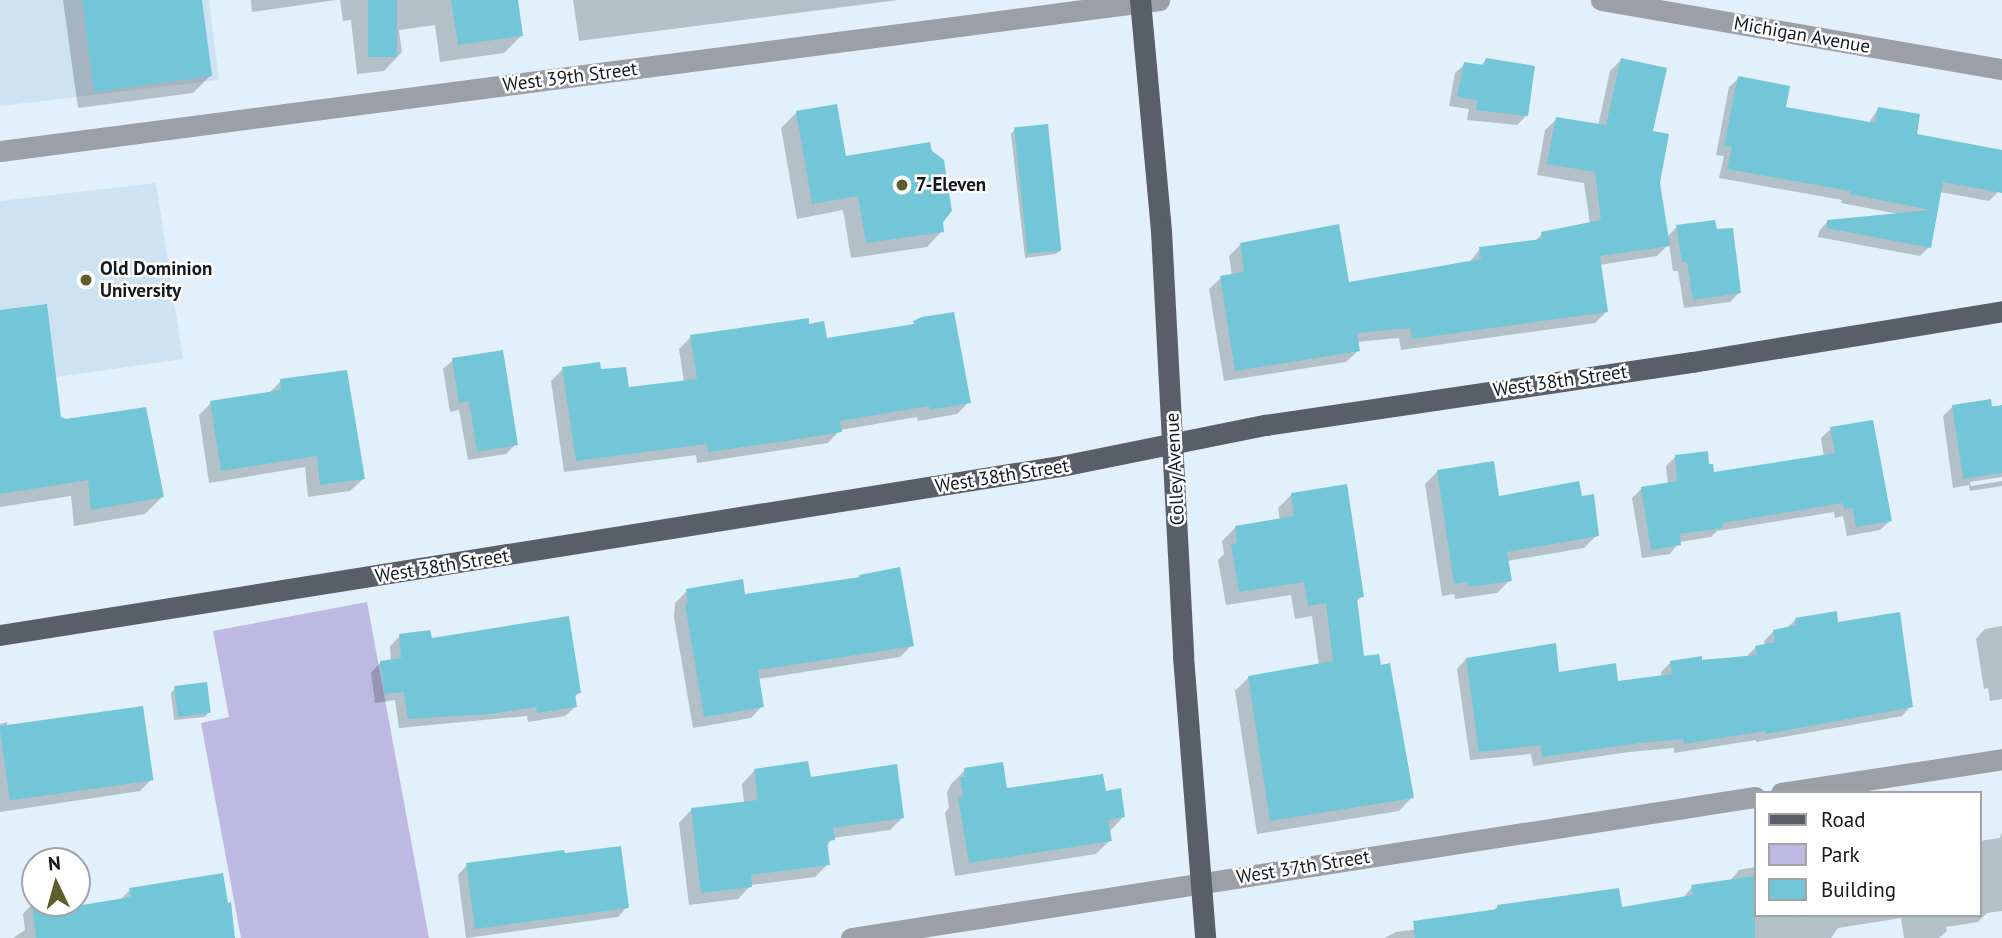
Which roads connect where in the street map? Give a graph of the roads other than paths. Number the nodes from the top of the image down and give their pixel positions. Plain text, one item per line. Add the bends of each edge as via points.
1 (1601, 0) edge
2 (1146, 1) edge
3 (2002, 69) edge
4 (0, 150) edge
5 (2002, 311) edge
6 (1175, 443) junction
7 (0, 635) edge
8 (2002, 759) edge
9 (1794, 791) edge
10 (1754, 797) edge
11 (1201, 885) junction
12 (851, 938) edge
13 (1205, 938) edge

1 - 3 street, Michigan Avenue
2 - 4 street, West 39th Street
2 - 6 main road, Colley Avenue
5 - 6 main road, West 38th Street via 1265,425
6 - 7 main road, West 38th Street via 649,534
6 - 11 main road, Colley Avenue via 1183,656
8 - 9 street
10 - 11 street, West 37th Street
11 - 12 street, West 37th Street
11 - 13 main road, Colley Avenue

